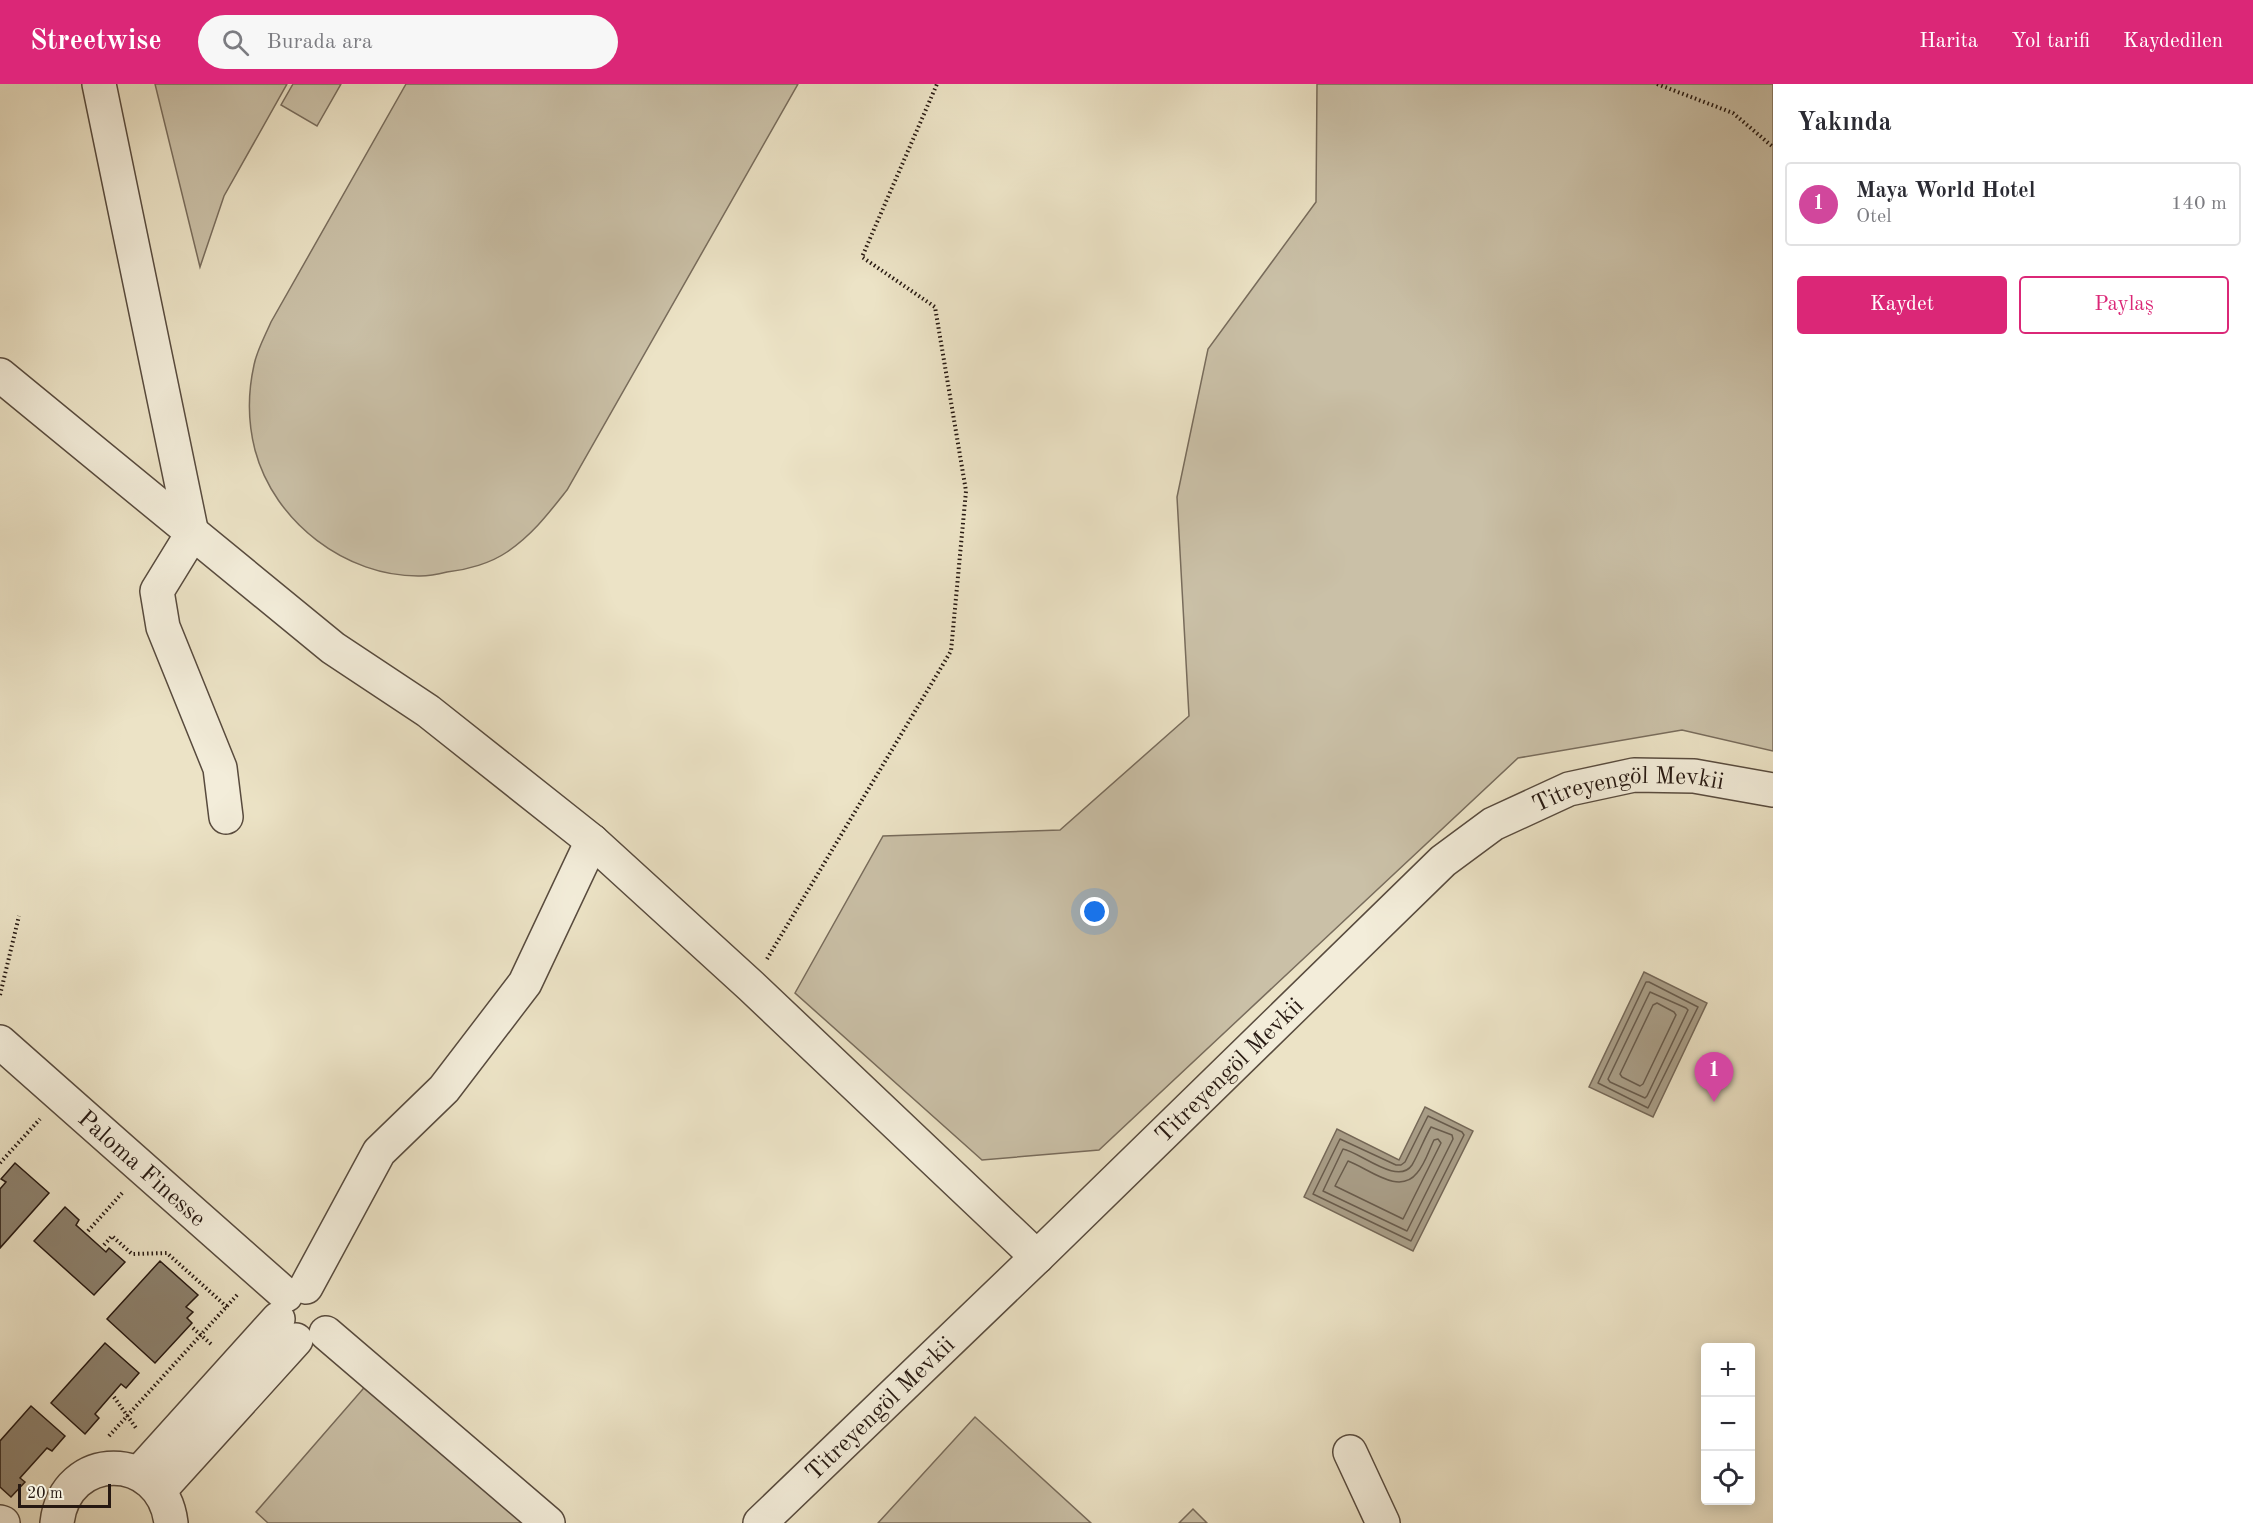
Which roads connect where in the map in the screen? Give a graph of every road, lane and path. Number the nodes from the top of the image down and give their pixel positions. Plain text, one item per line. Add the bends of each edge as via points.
1 (99, 84) edge
2 (937, 84) edge
3 (1657, 84) edge
4 (1773, 147) edge
5 (0, 375) edge
6 (192, 534) junction
7 (1773, 790) edge
8 (226, 817) dead end
9 (592, 841) junction
10 (19, 916) dead end
11 (751, 986) junction
12 (0, 995) edge
13 (0, 1042) edge
14 (62, 1096) junction
15 (0, 1163) edge
16 (144, 1169) junction
17 (88, 1231) dead end
18 (104, 1245) dead end
19 (1037, 1257) junction
20 (260, 1271) junction
21 (227, 1307) junction
22 (298, 1315) junction
23 (104, 1443) dead end
24 (1350, 1452) dead end
25 (149, 1482) junction
26 (57, 1523) edge
27 (171, 1523) edge
28 (548, 1523) edge
29 (760, 1523) edge
30 (1383, 1523) edge

1 - 6 street
2 - 11 path via 862,257 935,307 966,491 951,651
3 - 4 path via 1732,113
5 - 6 street
6 - 8 street via 157,591 163,627 220,768
6 - 9 street via 333,648 428,711
7 - 19 street, Titreyengöl Mevkii via 1694,776 1634,775 1569,789 1493,824 1443,861
9 - 11 street
9 - 22 street via 525,982 444,1089 379,1152
10 - 12 path
11 - 19 street
13 - 14 street, Paloma Finesse
14 - 15 path
14 - 16 street, Paloma Finesse
16 - 17 path
16 - 20 street, Paloma Finesse
18 - 21 path via 112,1236 132,1254 167,1253
19 - 29 street, Titreyengöl Mevkii
20 - 21 path
20 - 22 street, Paloma Finesse
21 - 23 path
22 - 25 street
22 - 28 street, Paloma Finesse
24 - 30 street
25 - 26 street via 125,1469 91,1472 66,1493
25 - 27 street via 169,1508

